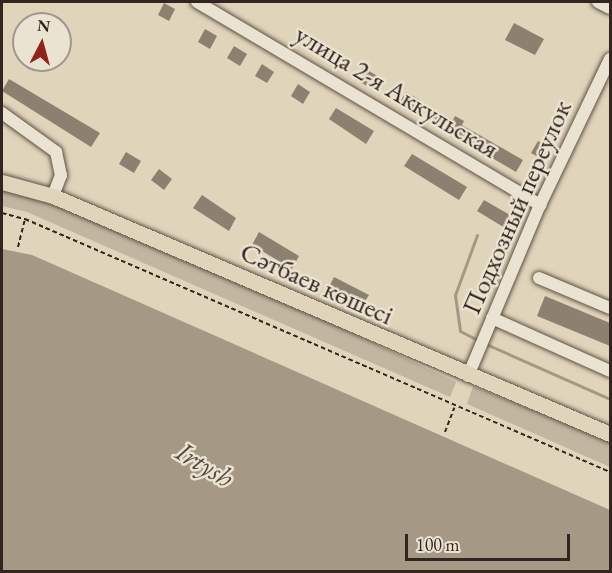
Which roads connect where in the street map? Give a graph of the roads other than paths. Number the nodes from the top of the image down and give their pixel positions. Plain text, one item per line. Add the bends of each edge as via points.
1 (197, 2) edge
2 (598, 2) edge
3 (610, 8) edge
4 (610, 59) edge
5 (2, 113) edge
6 (2, 182) edge
7 (53, 196) junction
8 (540, 205) junction
9 (539, 278) dead end
10 (610, 308) edge
11 (492, 318) junction
12 (610, 371) edge
13 (468, 376) junction
14 (610, 434) edge

1 - 8 street, улица 2-я Аккульская
2 - 3 street
4 - 8 street, Подхозный переулок
5 - 7 street via 56,152 61,175
6 - 7 main road, Сәтбаев көшесі
7 - 13 main road, Сәтбаев көшесі
8 - 11 street, Подхозный переулок
9 - 10 street
11 - 12 street
11 - 13 street, Подхозный переулок
13 - 14 main road, Сәтбаев көшесі

